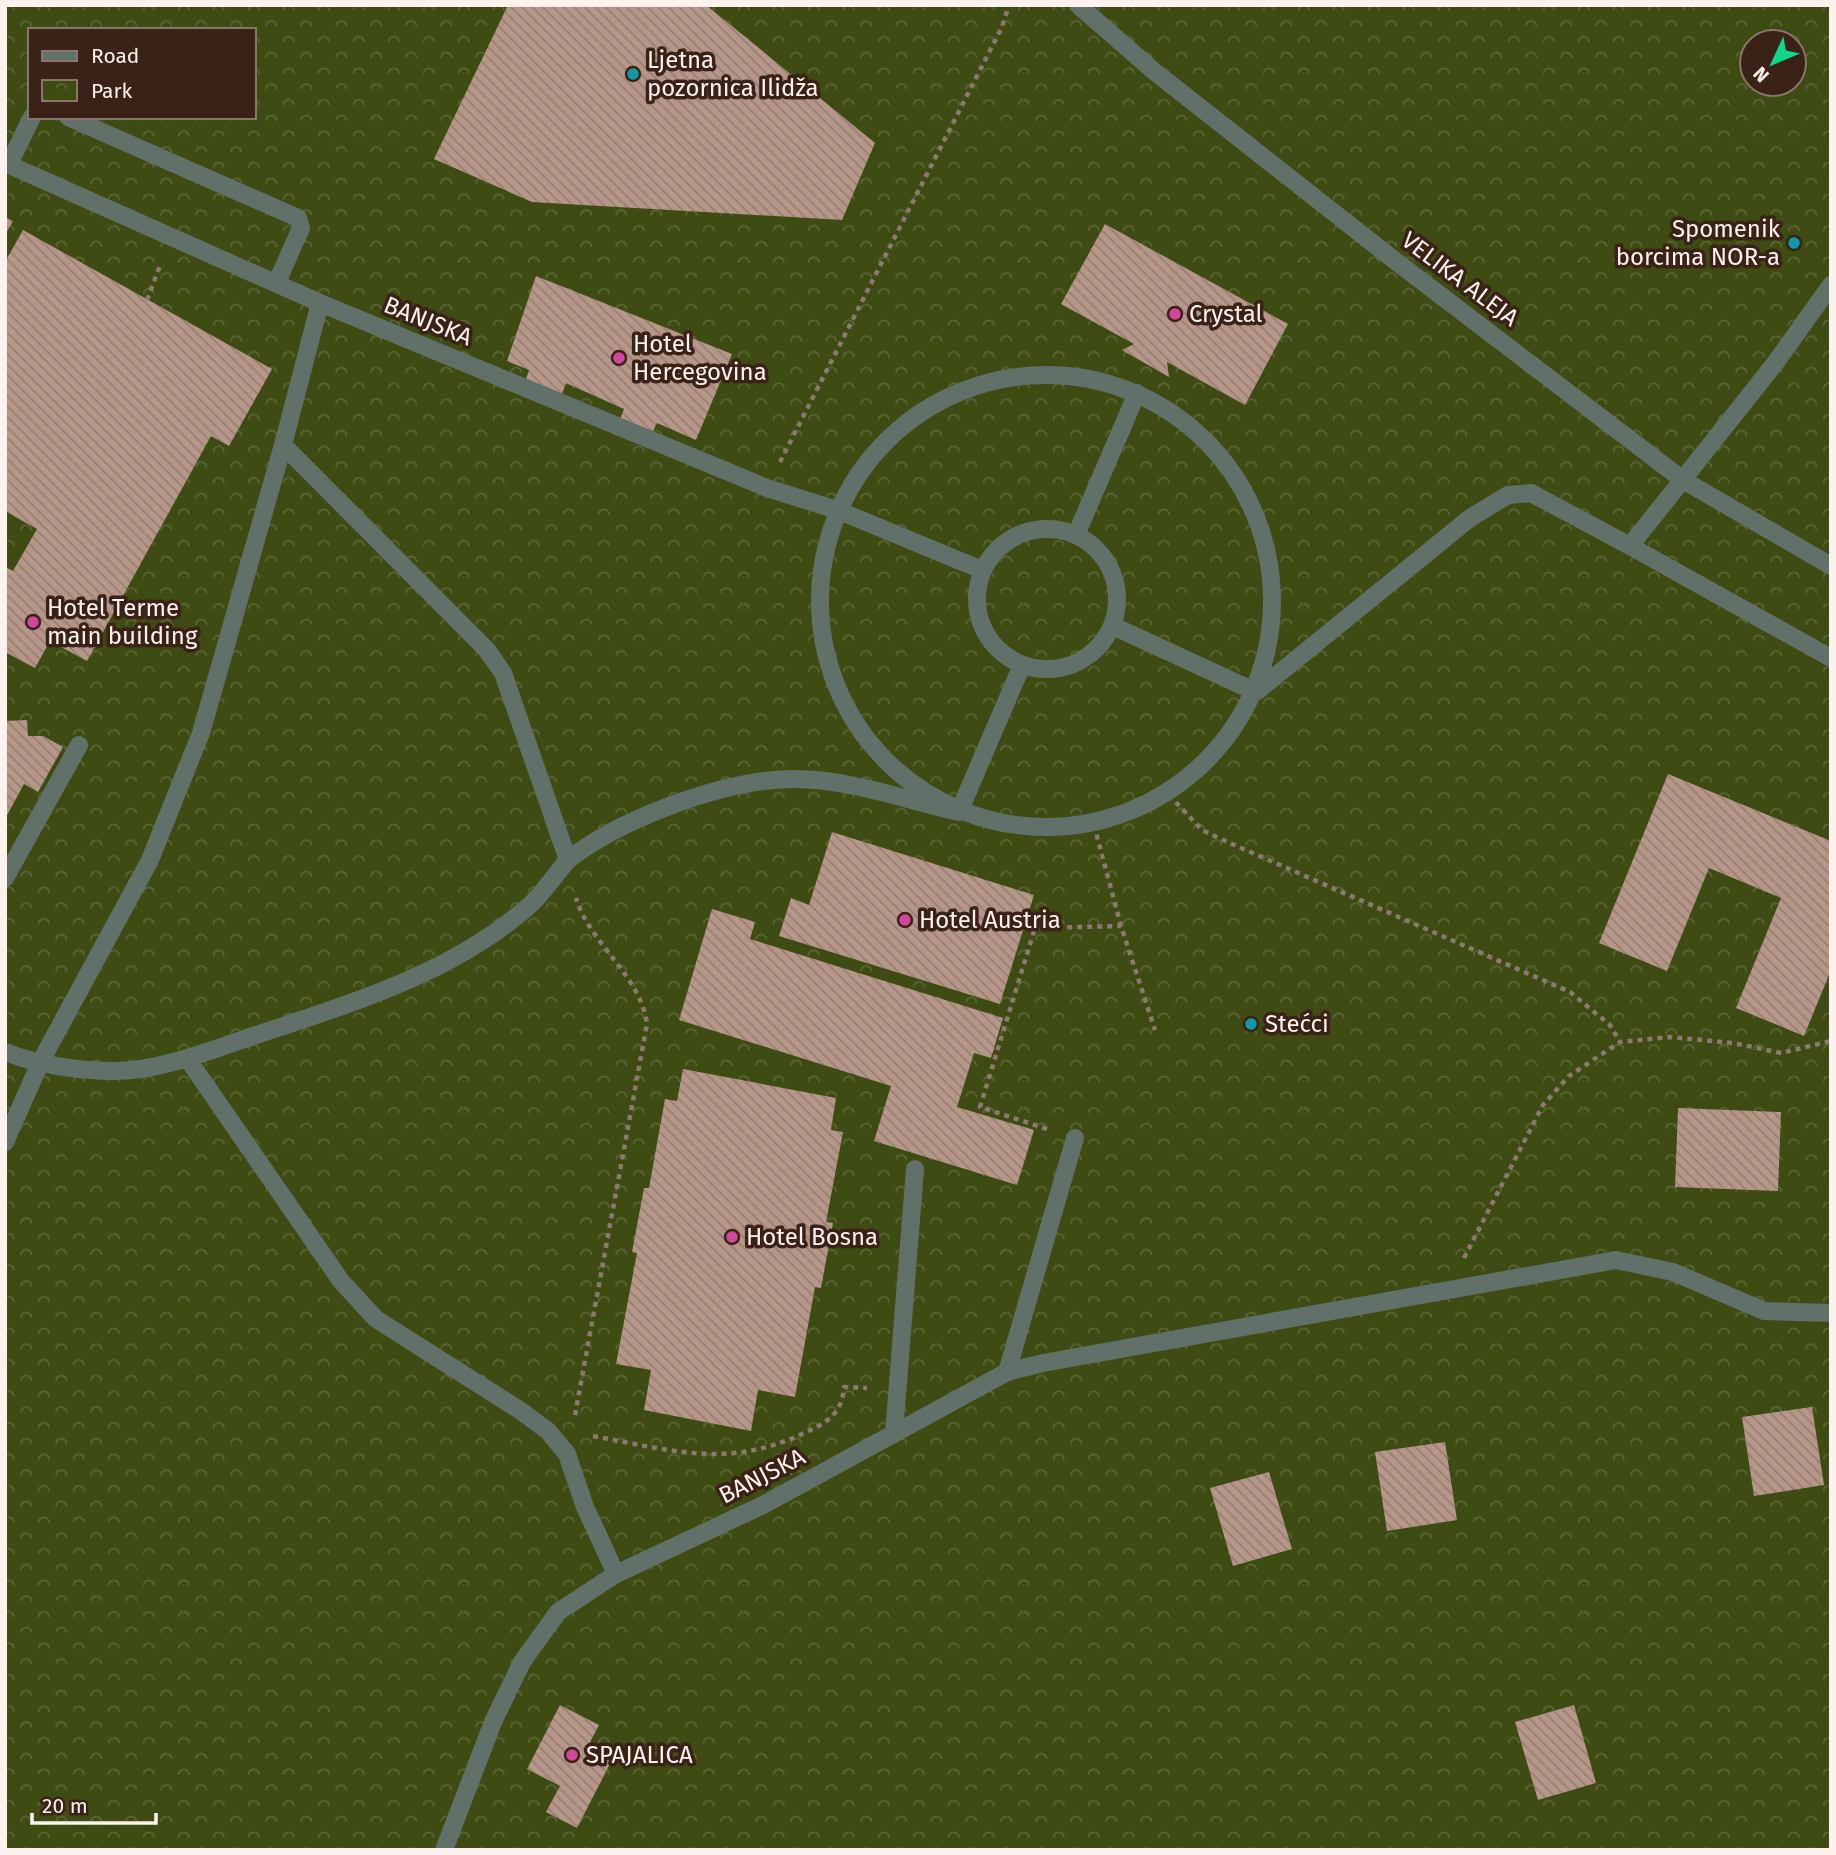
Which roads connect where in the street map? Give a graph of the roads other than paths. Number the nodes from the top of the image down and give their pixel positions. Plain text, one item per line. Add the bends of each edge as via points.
1 (1078, 5) edge
2 (31, 119) edge
3 (73, 119) edge
4 (7, 164) edge
5 (277, 282) junction
6 (1831, 285) edge
7 (320, 303) junction
8 (1137, 393) junction
9 (283, 445) junction
10 (1683, 480) junction
11 (837, 510) junction
12 (1076, 535) junction
13 (1630, 546) junction
14 (1831, 566) edge
15 (982, 570) junction
16 (1113, 626) junction
17 (1831, 658) edge
18 (1022, 664) junction
19 (1256, 692) junction
20 (79, 745) dead end
21 (959, 812) junction
22 (568, 860) junction
23 (5, 878) edge
24 (5, 1052) edge
25 (187, 1058) junction
26 (41, 1061) junction
27 (1074, 1138) road end
28 (5, 1142) edge
29 (915, 1169) dead end
30 (1831, 1313) edge
31 (1007, 1372) junction
32 (894, 1433) junction
33 (616, 1574) junction
34 (444, 1850) edge

1 - 10 street, VELIKA ALEJA via 1155,72
2 - 4 street
3 - 5 street via 298,218 301,228
4 - 5 street, BANJSKA
5 - 7 street, BANJSKA
6 - 10 street
7 - 9 street
7 - 11 street, BANJSKA via 767,488
8 - 11 street via 1087,378 1046,374 967,388 909,420 866,462
8 - 12 street
8 - 19 street via 1196,430 1230,468 1252,505 1268,552 1273,618
9 - 22 street via 487,650 503,673
9 - 26 street via 191,759 150,860
10 - 13 street
10 - 14 street, VELIKA ALEJA
11 - 15 street, BANJSKA
11 - 21 street via 819,582 823,647 839,697 883,761
12 - 15 street via 1033,529 994,551
12 - 16 street via 1108,563 1118,605
13 - 17 street
13 - 19 street via 1531,493 1508,495 1470,518
15 - 18 street via 977,592 987,635 1002,653
16 - 18 street via 1085,659 1043,669
16 - 19 street
18 - 21 street
19 - 21 street via 1222,748 1169,795 1094,825 1030,829
20 - 23 street
21 - 22 street via 836,783 758,782 721,790 620,826
22 - 25 street via 530,904 484,938 412,980
24 - 26 street
25 - 26 street via 118,1072
25 - 33 street via 359,1302 376,1319 521,1411 568,1454 585,1507
26 - 28 street
27 - 31 street
29 - 32 street
30 - 31 street, BANJSKA via 1764,1311 1673,1272 1616,1260
31 - 32 street, BANJSKA
32 - 33 street, BANJSKA via 763,1505
33 - 34 street, BANJSKA via 558,1612 522,1662 493,1722

